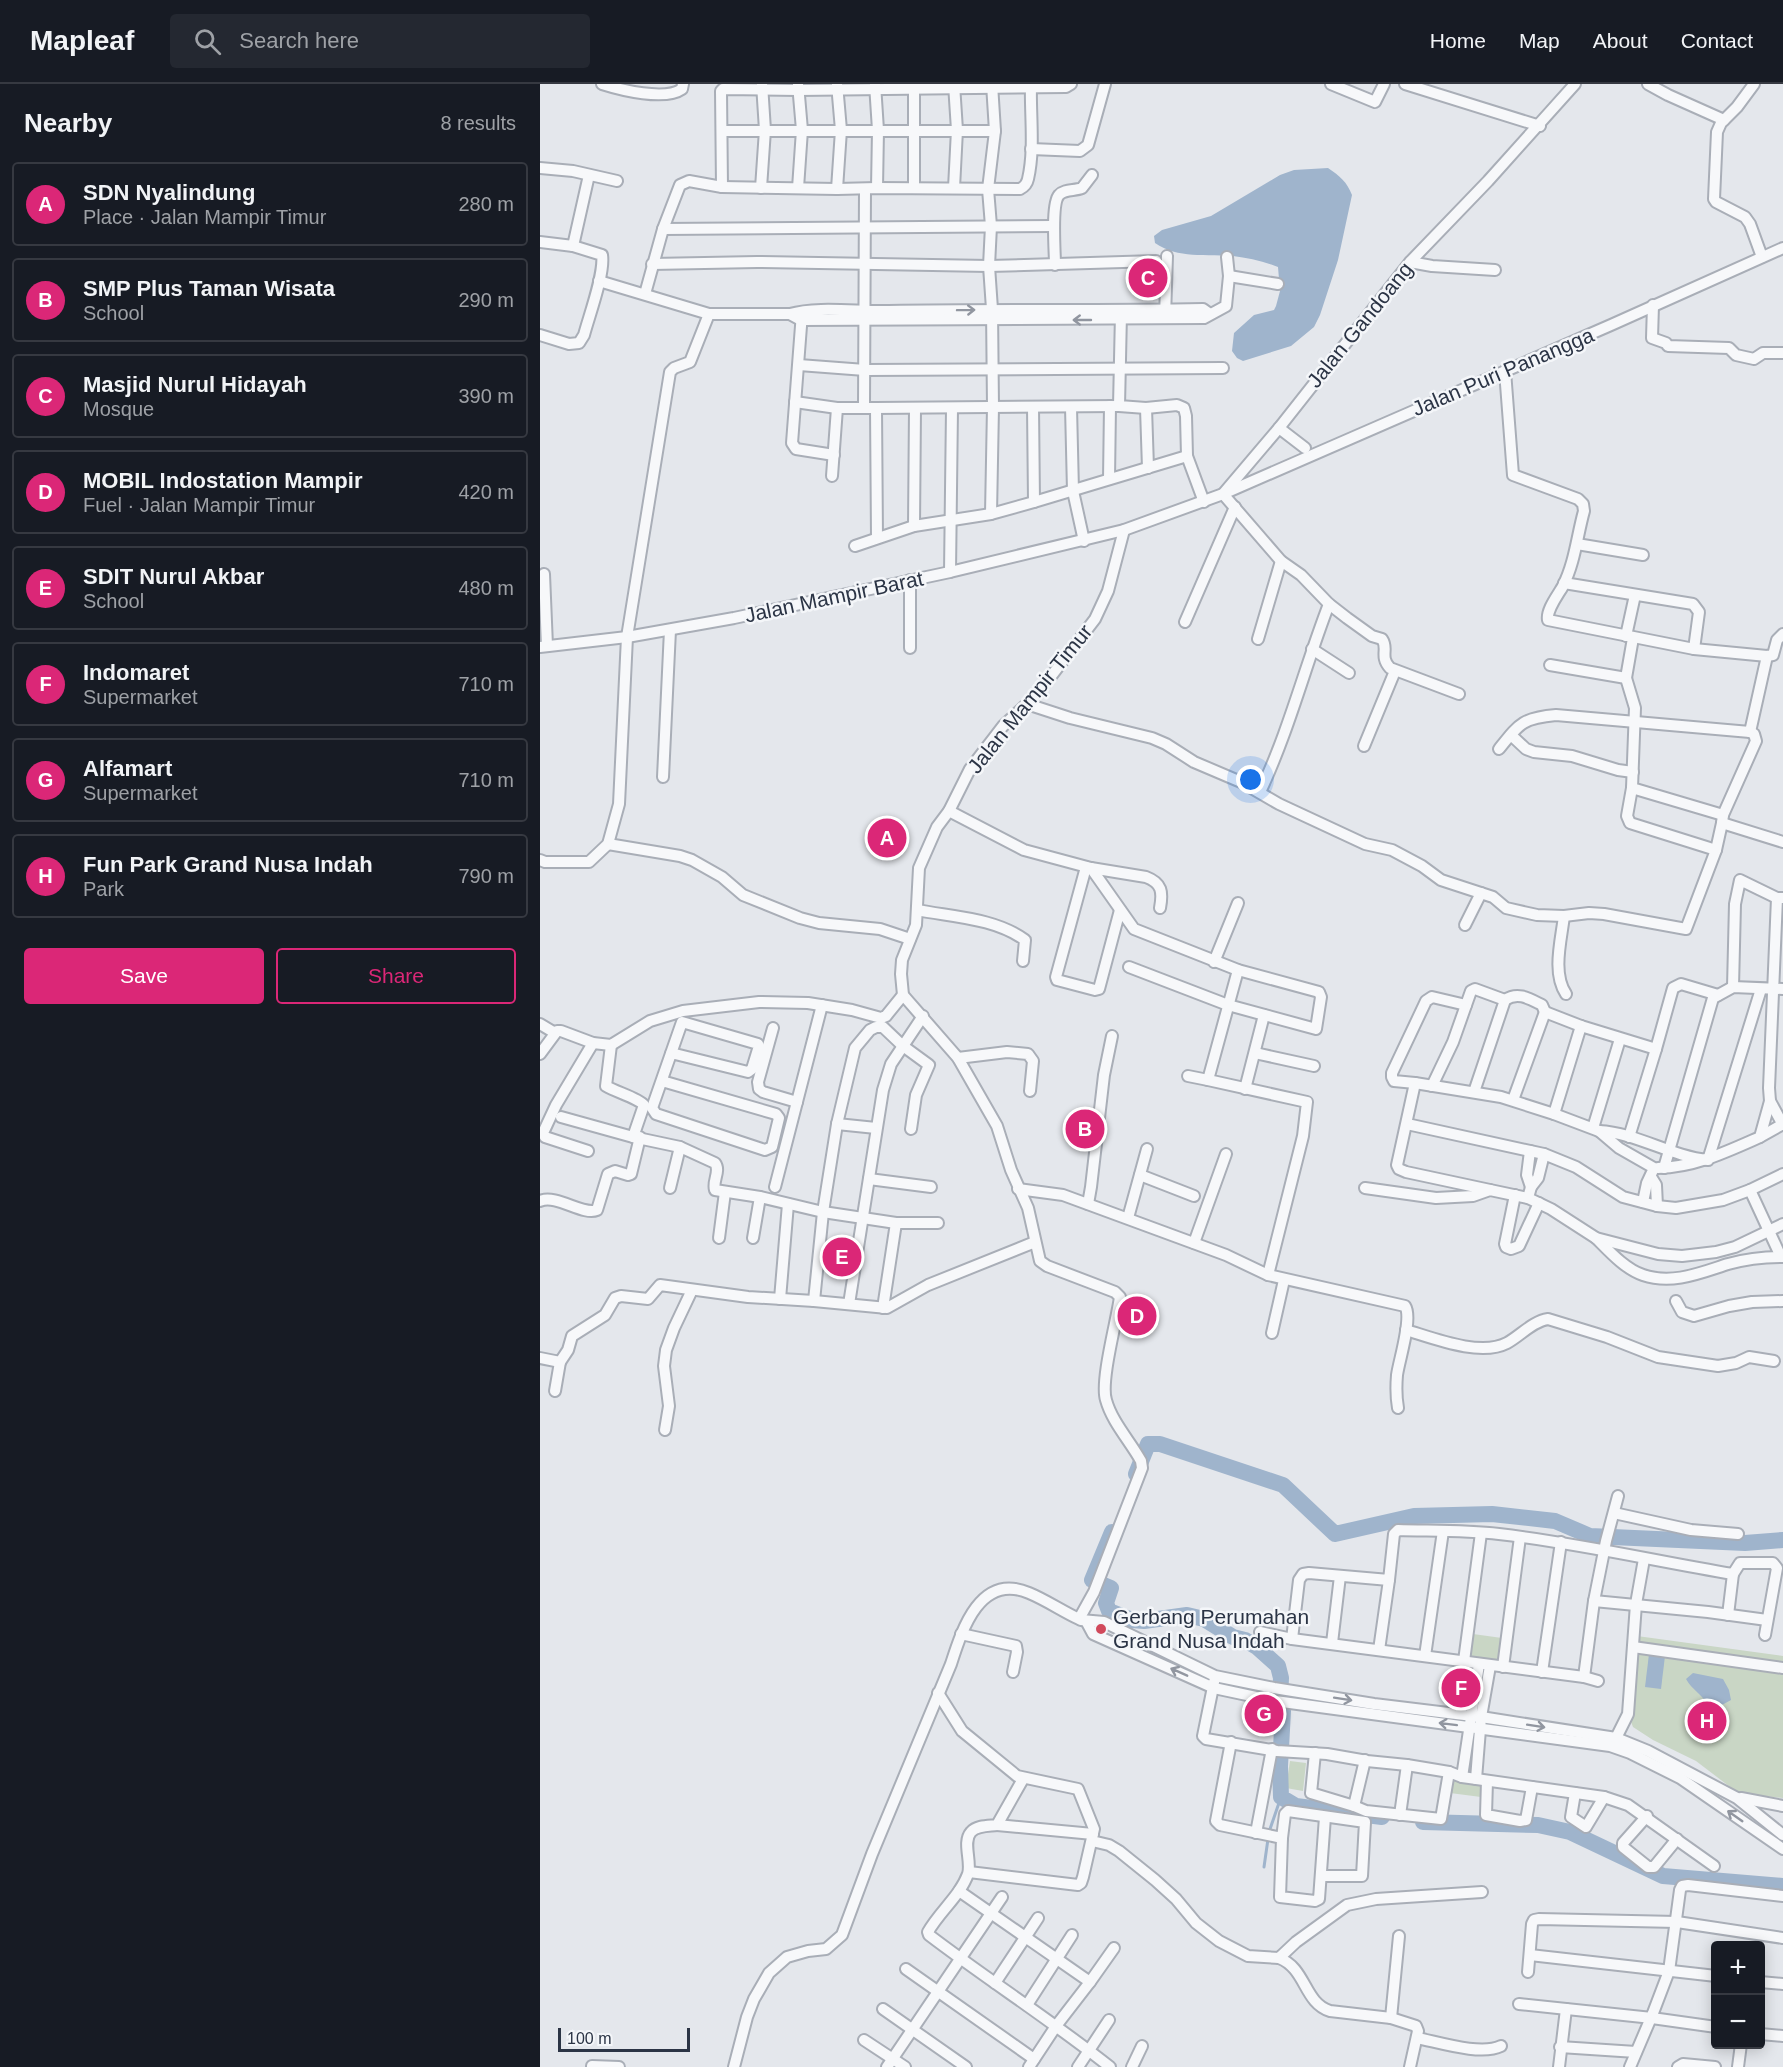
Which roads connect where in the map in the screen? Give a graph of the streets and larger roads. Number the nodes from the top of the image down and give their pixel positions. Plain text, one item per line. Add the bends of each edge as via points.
1 (602, 84) edge
2 (683, 84) edge
3 (1105, 84) edge
4 (1331, 84) edge
5 (1384, 84) edge
6 (1405, 84) edge
7 (1575, 84) edge
8 (1648, 84) edge
9 (1754, 84) edge
10 (1068, 85) edge
11 (914, 86) edge
12 (954, 86) edge
13 (992, 86) edge
14 (1031, 86) edge
15 (736, 87) edge
16 (761, 87) edge
17 (798, 87) edge
18 (836, 87) edge
19 (875, 87) edge
20 (1432, 87) edge
21 (1724, 120) junction
22 (1540, 126) junction
23 (765, 130) junction
24 (802, 130) junction
25 (841, 130) junction
26 (878, 130) junction
27 (957, 130) junction
28 (722, 131) junction
29 (915, 131) junction
30 (995, 131) junction
31 (1031, 149) junction
32 (540, 168) edge
33 (589, 175) junction
34 (1092, 175) dead end
35 (617, 181) dead end
36 (722, 187) junction
37 (762, 188) junction
38 (798, 188) junction
39 (877, 188) junction
40 (914, 188) junction
41 (954, 188) junction
42 (837, 189) junction
43 (988, 189) junction
44 (865, 190) junction
45 (865, 226) junction
46 (991, 226) junction
47 (1053, 226) junction
48 (663, 229) junction
49 (540, 242) edge
50 (573, 246) junction
51 (1783, 248) edge
52 (1167, 256) dead end
53 (1227, 257) dead end
54 (1762, 257) junction
55 (1156, 261) dead end
56 (1410, 262) junction
57 (652, 264) junction
58 (865, 265) junction
59 (1055, 265) junction
60 (989, 266) junction
61 (1495, 270) dead end
62 (1229, 276) junction
63 (599, 280) junction
64 (1278, 284) dead end
65 (645, 294) junction
66 (1653, 305) junction
67 (709, 314) junction
68 (1121, 314) junction
69 (1165, 314) junction
70 (802, 315) junction
71 (992, 315) junction
72 (865, 316) junction
73 (540, 335) edge
74 (1783, 352) edge
75 (799, 365) junction
76 (993, 368) junction
77 (1119, 368) junction
78 (1223, 368) dead end
79 (865, 370) junction
80 (1505, 371) junction
81 (795, 402) junction
82 (1071, 406) junction
83 (1115, 406) junction
84 (864, 407) junction
85 (993, 407) junction
86 (1033, 407) junction
87 (837, 408) junction
88 (876, 408) junction
89 (1146, 408) junction
90 (915, 409) junction
91 (952, 409) junction
92 (1279, 428) junction
93 (1305, 448) dead end
94 (834, 455) junction
95 (1187, 456) junction
96 (1149, 468) junction
97 (832, 477) dead end
98 (1109, 479) junction
99 (1073, 491) junction
100 (1223, 494) junction
101 (1034, 502) junction
102 (1204, 502) junction
103 (1235, 507) junction
104 (991, 514) junction
105 (950, 519) junction
106 (914, 526) junction
107 (1124, 530) junction
108 (877, 538) junction
109 (1084, 541) junction
110 (1577, 544) junction
111 (855, 546) dead end
112 (1643, 555) dead end
113 (1281, 561) junction
114 (950, 572) junction
115 (544, 574) dead end
116 (910, 580) junction
117 (1564, 583) junction
118 (1635, 595) junction
119 (1329, 604) junction
120 (1185, 622) dead end
121 (670, 630) junction
122 (1783, 634) edge
123 (627, 637) junction
124 (1630, 637) junction
125 (1258, 639) dead end
126 (543, 647) edge
127 (910, 648) dead end
128 (1312, 649) junction
129 (1694, 649) junction
130 (1767, 656) junction
131 (1550, 665) dead end
132 (1395, 671) junction
133 (1349, 673) dead end
134 (1626, 678) junction
135 (1459, 694) dead end
136 (1027, 704) junction
137 (1635, 721) junction
138 (1750, 732) junction
139 (1510, 735) junction
140 (1364, 746) dead end
141 (1499, 750) dead end
142 (1633, 772) junction
143 (663, 777) dead end
144 (1632, 788) junction
145 (1260, 792) junction
146 (949, 811) junction
147 (1723, 819) junction
148 (1783, 842) edge
149 (608, 844) junction
150 (1716, 850) junction
151 (540, 860) edge
152 (1088, 867) junction
153 (1481, 892) junction
154 (1780, 898) edge
155 (1238, 903) dead end
156 (1160, 908) dead end
157 (917, 910) junction
158 (1120, 910) junction
159 (1564, 916) junction
160 (1465, 925) dead end
161 (910, 939) junction
162 (1023, 961) dead end
163 (1214, 962) junction
164 (1129, 968) dead end
165 (1238, 970) junction
166 (1733, 987) junction
167 (1761, 989) junction
168 (1778, 989) edge
169 (1566, 994) dead end
170 (903, 995) junction
171 (1718, 995) junction
172 (1505, 1000) junction
173 (822, 1005) junction
174 (1228, 1005) junction
175 (1466, 1005) junction
176 (683, 1011) junction
177 (1545, 1012) junction
178 (1264, 1015) junction
179 (923, 1016) junction
180 (682, 1022) junction
181 (540, 1024) edge
182 (1581, 1026) junction
183 (773, 1028) dead end
184 (555, 1033) junction
185 (1112, 1036) dead end
186 (1620, 1039) junction
187 (593, 1043) junction
188 (611, 1045) junction
189 (903, 1046) junction
190 (1656, 1049) junction
191 (671, 1053) junction
192 (1255, 1053) junction
193 (540, 1054) edge
194 (958, 1058) junction
195 (1314, 1066) dead end
196 (1188, 1076) dead end
197 (1208, 1080) junction
198 (662, 1081) junction
199 (1415, 1083) junction
200 (1432, 1086) junction
201 (1245, 1089) junction
202 (1030, 1091) dead end
203 (1474, 1092) junction
204 (1513, 1100) junction
205 (1770, 1101) junction
206 (797, 1102) junction
207 (1554, 1114) junction
208 (561, 1117) dead end
209 (837, 1124) junction
210 (1407, 1124) junction
211 (1783, 1124) edge
212 (876, 1128) junction
213 (911, 1129) dead end
214 (1596, 1130) junction
215 (636, 1137) junction
216 (1629, 1137) junction
217 (1760, 1137) junction
218 (680, 1147) junction
219 (1147, 1149) dead end
220 (588, 1150) dead end
221 (1530, 1151) junction
222 (1669, 1152) junction
223 (1226, 1154) dead end
224 (1544, 1154) junction
225 (1708, 1160) junction
226 (1656, 1171) junction
227 (1783, 1174) edge
228 (1140, 1176) junction
229 (868, 1179) junction
230 (775, 1187) dead end
231 (931, 1187) dead end
232 (670, 1188) dead end
233 (1365, 1188) dead end
234 (1018, 1189) junction
235 (1490, 1190) junction
236 (1750, 1190) junction
237 (724, 1192) junction
238 (1529, 1193) junction
239 (1515, 1195) junction
240 (1194, 1196) dead end
241 (760, 1197) junction
242 (540, 1201) edge
243 (1643, 1202) junction
244 (1539, 1203) junction
245 (789, 1204) junction
246 (1088, 1204) junction
247 (1657, 1206) junction
248 (823, 1212) junction
249 (863, 1217) junction
250 (1128, 1218) junction
251 (896, 1223) junction
252 (938, 1223) dead end
253 (1783, 1224) edge
254 (1768, 1231) junction
255 (719, 1238) dead end
256 (753, 1238) dead end
257 (1596, 1238) junction
258 (1035, 1242) junction
259 (1194, 1243) junction
260 (1782, 1257) edge
261 (1268, 1275) junction
262 (1284, 1280) junction
263 (692, 1290) junction
264 (780, 1299) junction
265 (1783, 1300) edge
266 (814, 1301) junction
267 (1676, 1301) dead end
268 (849, 1304) junction
269 (883, 1308) junction
270 (1406, 1329) junction
271 (1272, 1333) dead end
272 (540, 1358) edge
273 (560, 1362) junction
274 (1774, 1362) dead end
275 (555, 1391) dead end
276 (1398, 1408) dead end
277 (665, 1430) dead end
278 (1618, 1496) dead end
279 (1614, 1513) junction
280 (1443, 1531) junction
281 (1481, 1533) junction
282 (1738, 1534) dead end
283 (1520, 1537) junction
284 (1606, 1541) junction
285 (1561, 1542) junction
286 (1644, 1559) junction
287 (1733, 1574) junction
288 (1340, 1576) junction
289 (1389, 1580) junction
290 (1594, 1601) junction
291 (1636, 1604) junction
292 (1728, 1615) junction
293 (1082, 1620) junction
294 (1767, 1620) junction
295 (1260, 1632) dead end
296 (961, 1635) junction
297 (1765, 1635) dead end
298 (1292, 1639) junction
299 (1332, 1643) junction
300 (1633, 1647) junction
301 (1379, 1650) junction
302 (1425, 1656) junction
303 (1464, 1661) junction
304 (1485, 1665) junction
305 (1503, 1667) junction
306 (1783, 1668) edge
307 (1013, 1672) dead end
308 (1542, 1672) junction
309 (1215, 1676) junction
310 (1584, 1677) junction
311 (1598, 1681) dead end
312 (1214, 1688) junction
313 (938, 1694) junction
314 (1373, 1710) junction
315 (1476, 1722) junction
316 (1616, 1738) junction
317 (1232, 1742) junction
318 (1274, 1750) junction
319 (1315, 1754) junction
320 (1365, 1760) junction
321 (1407, 1765) junction
322 (1449, 1772) junction
323 (1462, 1777) junction
324 (1023, 1779) junction
325 (1481, 1780) junction
326 (1532, 1787) junction
327 (1575, 1793) junction
328 (1604, 1797) junction
329 (1737, 1798) junction
330 (1354, 1806) junction
331 (1783, 1806) edge
332 (1400, 1815) junction
333 (1647, 1816) junction
334 (1325, 1817) junction
335 (998, 1826) junction
336 (1256, 1833) junction
337 (1092, 1838) junction
338 (1282, 1838) junction
339 (1677, 1839) junction
340 (1782, 1842) edge
341 (1713, 1866) dead end
342 (969, 1872) junction
343 (1322, 1876) junction
344 (959, 1891) junction
345 (1482, 1892) dead end
346 (1783, 1896) edge
347 (1002, 1897) dead end
348 (992, 1912) junction
349 (1038, 1918) dead end
350 (1677, 1922) junction
351 (1072, 1935) dead end
352 (1025, 1936) junction
353 (1399, 1936) dead end
354 (1783, 1938) edge
355 (1114, 1948) dead end
356 (1530, 1955) junction
357 (1279, 1958) junction
358 (961, 1959) junction
359 (1057, 1959) junction
360 (906, 1969) dead end
361 (1669, 1971) junction
362 (1528, 1972) dead end
363 (1711, 1975) edge
364 (1090, 1982) junction
365 (1765, 1982) edge
366 (995, 1983) junction
367 (1783, 1984) edge
368 (938, 1991) junction
369 (1519, 2004) dead end
370 (1027, 2006) junction
371 (883, 2009) dead end
372 (1566, 2009) junction
373 (1391, 2018) junction
374 (1652, 2018) junction
375 (1109, 2020) dead end
376 (1056, 2026) junction
377 (1711, 2026) edge
378 (912, 2029) junction
379 (1765, 2034) edge
380 (1783, 2036) edge
381 (1417, 2038) junction
382 (864, 2040) dead end
383 (1142, 2046) dead end
384 (1501, 2046) dead end
385 (1560, 2047) junction
386 (1740, 2049) edge
387 (1089, 2050) junction
388 (1635, 2052) junction
389 (890, 2063) edge
390 (1031, 2063) edge
391 (592, 2066) edge
392 (619, 2067) edge
393 (734, 2067) edge
394 (905, 2067) edge
395 (966, 2067) edge
396 (1078, 2067) edge
397 (1110, 2067) edge
398 (1131, 2067) edge
399 (1410, 2067) edge
400 (1559, 2067) edge
401 (1630, 2067) edge
402 (1678, 2067) edge
403 (1715, 2067) edge
404 (1738, 2067) edge

1 - 2 street via 650,94 678,92
3 - 31 street via 1084,150
4 - 5 street via 1375,102
6 - 20 street
7 - 22 street, Jalan Gandoang
8 - 21 street
9 - 21 street
10 - 14 street
11 - 12 street
11 - 19 street
11 - 29 street
12 - 13 street
12 - 27 street
13 - 14 street
13 - 30 street
14 - 31 street
15 - 16 street
15 - 28 street via 721,91
16 - 17 street
16 - 23 street
17 - 18 street
17 - 24 street
18 - 19 street
18 - 25 street
19 - 26 street
20 - 22 street
21 - 54 street via 1717,132 1714,199 1745,217
22 - 56 street, Jalan Gandoang
23 - 24 street
23 - 28 street
23 - 37 street
24 - 25 street
24 - 38 street
25 - 26 street
25 - 42 street
26 - 29 street
26 - 39 street
27 - 29 street
27 - 30 street
27 - 41 street
28 - 36 street
29 - 40 street
30 - 43 street
31 - 43 street via 1023,188
32 - 33 street
33 - 35 street
33 - 50 street
34 - 47 street via 1082,188 1057,197
36 - 37 street
36 - 48 street via 682,182
37 - 38 street
38 - 42 street
39 - 40 street
39 - 44 street
40 - 41 street
41 - 43 street
42 - 44 street
43 - 46 street
44 - 45 street
45 - 46 street
45 - 48 street
45 - 58 street
46 - 47 street
46 - 60 street
47 - 59 street
48 - 57 street
49 - 50 street
50 - 63 street via 602,255
51 - 54 street, Jalan Puri Panangga
52 - 69 street
53 - 62 street
54 - 66 street, Jalan Puri Panangga
55 - 59 street
56 - 61 street
56 - 92 street, Jalan Gandoang
57 - 58 street
57 - 65 street
58 - 60 street
58 - 72 street
59 - 60 street
60 - 71 street
62 - 64 street
62 - 69 street via 1226,306 1210,314 1203,309
63 - 65 street
63 - 73 street via 579,343
65 - 67 street
66 - 74 street via 1652,338 1668,346 1729,348 1736,355 1754,358 1763,353
66 - 80 street, Jalan Puri Panangga
67 - 70 street
67 - 123 street via 690,362 670,372
68 - 69 street
68 - 71 street
68 - 77 street
70 - 72 street
70 - 75 street
71 - 72 street
71 - 76 street
72 - 79 street
75 - 79 street
75 - 81 street
76 - 77 street
76 - 79 street
76 - 85 street
77 - 78 street
77 - 83 street
79 - 84 street
80 - 100 street, Jalan Puri Panangga
80 - 110 street via 1513,475 1581,502 1584,511
81 - 87 street
81 - 94 street via 793,447
82 - 83 street
82 - 86 street
82 - 99 street
83 - 89 street
83 - 98 street
84 - 87 street
84 - 88 street
85 - 86 street
85 - 91 street
85 - 104 street
86 - 101 street
87 - 94 street
88 - 90 street
88 - 108 street
89 - 95 street via 1184,408
89 - 96 street
90 - 91 street
90 - 106 street
91 - 105 street
92 - 93 street
92 - 100 street, Jalan Gandoang
94 - 97 street
95 - 96 street
95 - 102 street
96 - 98 street
98 - 99 street
99 - 101 street
99 - 109 street
100 - 102 street, Jalan Gandoang
100 - 103 street
101 - 104 street
102 - 107 street, Jalan Gandoang
103 - 113 street
103 - 120 street
104 - 105 street
105 - 106 street
105 - 114 street
106 - 108 street
107 - 109 street, Jalan Mampir Barat
107 - 136 street, Jalan Mampir Timur via 1108,591 1095,619
108 - 111 street
109 - 114 street, Jalan Mampir Barat
110 - 112 street
110 - 117 street
113 - 119 street via 1308,581
113 - 125 street
114 - 116 street, Jalan Mampir Barat
115 - 126 street
116 - 121 street, Jalan Mampir Barat
116 - 127 street
117 - 118 street
117 - 124 street via 1548,620
118 - 124 street
118 - 129 street via 1695,606 1699,612
119 - 128 street
119 - 132 street via 1385,642 1385,663
121 - 123 street, Jalan Mampir Barat
121 - 143 street
122 - 130 street via 1773,655
123 - 126 street, Jalan Mampir Barat
123 - 149 street via 619,804
124 - 129 street
124 - 134 street
128 - 133 street
128 - 145 street via 1290,722
129 - 130 street
130 - 138 street
131 - 134 street
132 - 135 street
132 - 140 street
134 - 137 street
136 - 145 street via 1152,738
136 - 146 street, Jalan Mampir Timur via 1003,726 970,769
137 - 138 street
137 - 139 street via 1535,717
137 - 142 street
138 - 147 street via 1756,741
139 - 141 street
139 - 142 street via 1526,749
142 - 144 street
144 - 147 street
144 - 150 street via 1630,823
145 - 153 street via 1357,840 1392,850 1442,880
146 - 152 street via 1024,850
146 - 157 street, Jalan Mampir Timur via 937,826 919,868
147 - 148 street
147 - 150 street
149 - 151 street via 589,862
149 - 161 street via 692,860 743,895 800,918 880,929
150 - 159 street via 1686,929 1604,914
152 - 156 street via 1153,879 1162,892
152 - 158 street
152 - 158 street via 1057,980 1099,990
153 - 159 street via 1506,908 1525,914
153 - 160 street
154 - 166 street via 1740,880 1735,904
154 - 168 street
155 - 163 street
157 - 161 street, Jalan Mampir Timur
157 - 162 street via 978,920 1017,934 1025,940
158 - 163 street via 1134,929
159 - 169 street via 1559,984
161 - 170 street, Jalan Mampir Timur via 902,960
163 - 165 street
164 - 174 street
165 - 174 street
165 - 178 street via 1321,994 1316,1029
166 - 167 street
166 - 171 street
167 - 168 street
167 - 225 street
168 - 205 street via 1769,1063
170 - 173 street via 881,1018
170 - 179 street
171 - 190 street via 1675,985
171 - 222 street via 1711,1003
172 - 175 street via 1475,989
172 - 177 street via 1520,995 1542,1005
172 - 203 street
173 - 176 street via 759,1002
173 - 206 street
174 - 178 street
174 - 197 street
175 - 199 street via 1432,997 1426,1001 1392,1073 1394,1081
175 - 200 street
176 - 180 street
176 - 188 street via 650,1021
177 - 182 street
177 - 204 street
178 - 192 street
179 - 189 street
179 - 194 street
180 - 191 street
180 - 191 street via 756,1042 759,1046 755,1063 748,1072
181 - 184 street
182 - 186 street
182 - 207 street
183 - 206 street via 759,1089
184 - 187 street via 561,1030
184 - 193 street
185 - 246 street
186 - 190 street
186 - 214 street
187 - 188 street
187 - 220 street via 543,1133 545,1137
188 - 215 street via 606,1086 643,1102
189 - 209 street via 883,1027 870,1030 855,1048
189 - 212 street via 891,1064
189 - 213 street via 928,1065 916,1095
190 - 216 street
191 - 198 street
192 - 195 street
192 - 201 street
194 - 202 street via 1007,1052 1028,1054 1033,1061
194 - 234 street via 997,1126
196 - 197 street
197 - 201 street
198 - 198 street via 652,1108 656,1114 765,1150 772,1148 779,1118 776,1114
199 - 200 street
199 - 210 street
200 - 203 street
201 - 261 street via 1307,1102 1303,1136
203 - 204 street
204 - 207 street
205 - 211 street
205 - 217 street
206 - 230 street
207 - 214 street
208 - 215 street
209 - 212 street
209 - 248 street
210 - 221 street
210 - 235 street via 1399,1169
211 - 217 street
212 - 229 street
214 - 216 street
214 - 226 street
215 - 218 street
215 - 242 street via 631,1174 608,1174 597,1210
216 - 222 street
217 - 225 street
218 - 232 street
218 - 237 street via 716,1164 714,1189
219 - 228 street
221 - 224 street
221 - 238 street
222 - 225 street
222 - 226 street
223 - 259 street
224 - 238 street via 1538,1178
224 - 243 street via 1576,1167 1623,1197
225 - 226 street
226 - 243 street via 1647,1183
226 - 247 street
227 - 236 street
228 - 240 street
228 - 250 street
229 - 231 street
229 - 249 street
233 - 235 street via 1436,1198 1473,1196
234 - 246 street via 1064,1195
234 - 258 street via 1028,1208
235 - 239 street
236 - 247 street via 1696,1206
236 - 254 street
237 - 241 street
237 - 255 street
238 - 239 street
238 - 244 street
239 - 244 street via 1504,1244 1511,1249 1519,1246
241 - 245 street
241 - 256 street
243 - 247 street
244 - 257 street
245 - 248 street
245 - 264 street
246 - 250 street
248 - 249 street
248 - 266 street
249 - 251 street
249 - 268 street
250 - 259 street
251 - 252 street
251 - 269 street
253 - 254 street
254 - 257 street via 1735,1247 1682,1256 1641,1251
254 - 260 street
257 - 260 street via 1612,1255 1640,1274 1655,1278 1688,1277 1749,1260
258 - 269 street via 928,1285
258 - 293 street via 1040,1261 1047,1266 1120,1297 1105,1398 1142,1461
259 - 261 street
261 - 262 street
262 - 270 street via 1405,1306
262 - 271 street
263 - 264 street
263 - 273 street via 660,1285 648,1299 615,1298 605,1315 572,1336
263 - 277 street via 666,1350 669,1406
264 - 266 street
265 - 267 street via 1729,1306 1694,1316 1682,1312
266 - 268 street
268 - 269 street
270 - 274 street via 1449,1343 1494,1348 1548,1319 1658,1357 1718,1366 1749,1357
270 - 276 street via 1397,1374
272 - 273 street
273 - 275 street
278 - 279 street
279 - 282 street via 1691,1530
279 - 284 street
280 - 281 street
280 - 289 street via 1395,1531
280 - 302 street
281 - 283 street
281 - 303 street
283 - 285 street
283 - 305 street
284 - 285 street
284 - 286 street
284 - 290 street
285 - 308 street
286 - 287 street
286 - 291 street
287 - 292 street
287 - 294 street via 1740,1563 1776,1565
288 - 289 street
288 - 298 street via 1309,1573 1300,1577
288 - 299 street
289 - 301 street
290 - 291 street
290 - 310 street
291 - 292 street
291 - 300 street
292 - 294 street
293 - 296 street via 1028,1592 1002,1590 980,1602
293 - 309 street via 1104,1622
312 -> 293 street via 1093,1634
294 - 297 street
295 - 298 street
296 - 307 street via 1016,1646
296 - 313 street
298 - 299 street
299 - 301 street
300 - 306 street
300 - 316 street via 1628,1714
301 - 302 street
302 - 303 street
303 - 304 street
304 - 305 street
304 - 315 street
305 - 308 street
308 - 310 street
309 - 312 street
309 -> 314 street
310 - 311 street
312 - 314 street via 1279,1702
312 - 317 street via 1203,1738
313 - 324 street via 962,1731
313 - 393 street via 842,1935 826,1949 787,1957 769,1973 747,2017
314 - 315 street
315 -> 316 street
315 - 323 street
315 - 325 street
340 -> 315 street via 1680,1778 1630,1753
316 - 329 street
317 - 318 street
317 - 336 street via 1216,1821
318 - 319 street
318 - 336 street
319 - 320 street
319 - 330 street via 1311,1793
320 - 321 street
320 - 330 street
321 - 322 street
321 - 332 street
322 - 323 street
322 - 332 street via 1442,1819
323 - 325 street
324 - 335 street
324 - 337 street via 1078,1789 1094,1829
325 - 326 street
325 - 326 street via 1486,1815 1520,1821 1526,1820
326 - 327 street
327 - 328 street
327 - 328 street via 1571,1817 1586,1827
328 - 333 street via 1628,1804
329 - 331 street
329 - 340 street
330 - 332 street
333 - 339 street
333 - 339 street via 1623,1847 1648,1867 1654,1867
334 - 338 street via 1286,1812
334 - 343 street
334 - 343 street via 1365,1823 1362,1876
335 - 337 street
335 - 342 street via 977,1827 967,1838
336 - 338 street
337 - 342 street via 1083,1877 1077,1885
337 - 357 street via 1119,1851 1219,1941 1248,1956
338 - 343 street via 1280,1897 1318,1901
339 - 341 street
342 - 344 street
344 - 348 street
344 - 358 street via 928,1932
345 - 357 street via 1376,1899 1347,1905
346 - 350 street via 1682,1886
347 - 348 street
348 - 352 street
348 - 358 street
349 - 352 street
350 - 354 street
350 - 356 street via 1534,1920
350 - 361 street
351 - 359 street
352 - 359 street
352 - 366 street
353 - 373 street
355 - 364 street
356 - 361 street
356 - 362 street
357 - 373 street via 1303,1978 1314,2003 1322,2009
358 - 366 street
358 - 368 street
359 - 364 street
359 - 370 street
360 - 368 street
361 - 363 street
361 - 374 street
364 - 376 street
365 - 367 street
366 - 370 street
368 - 378 street
368 - 390 street
369 - 372 street
370 - 376 street
371 - 378 street
372 - 374 street
372 - 385 street
373 - 381 street via 1416,2026
374 - 377 street
374 - 388 street
375 - 387 street
376 - 387 street
376 - 390 street
378 - 389 street
378 - 395 street
379 - 380 street
381 - 384 street via 1488,2050
381 - 399 street
382 - 389 street
383 - 398 street
385 - 388 street
385 - 400 street
386 - 404 street
387 - 396 street
387 - 397 street
388 - 401 street
389 - 394 street
391 - 392 street
402 - 403 street

